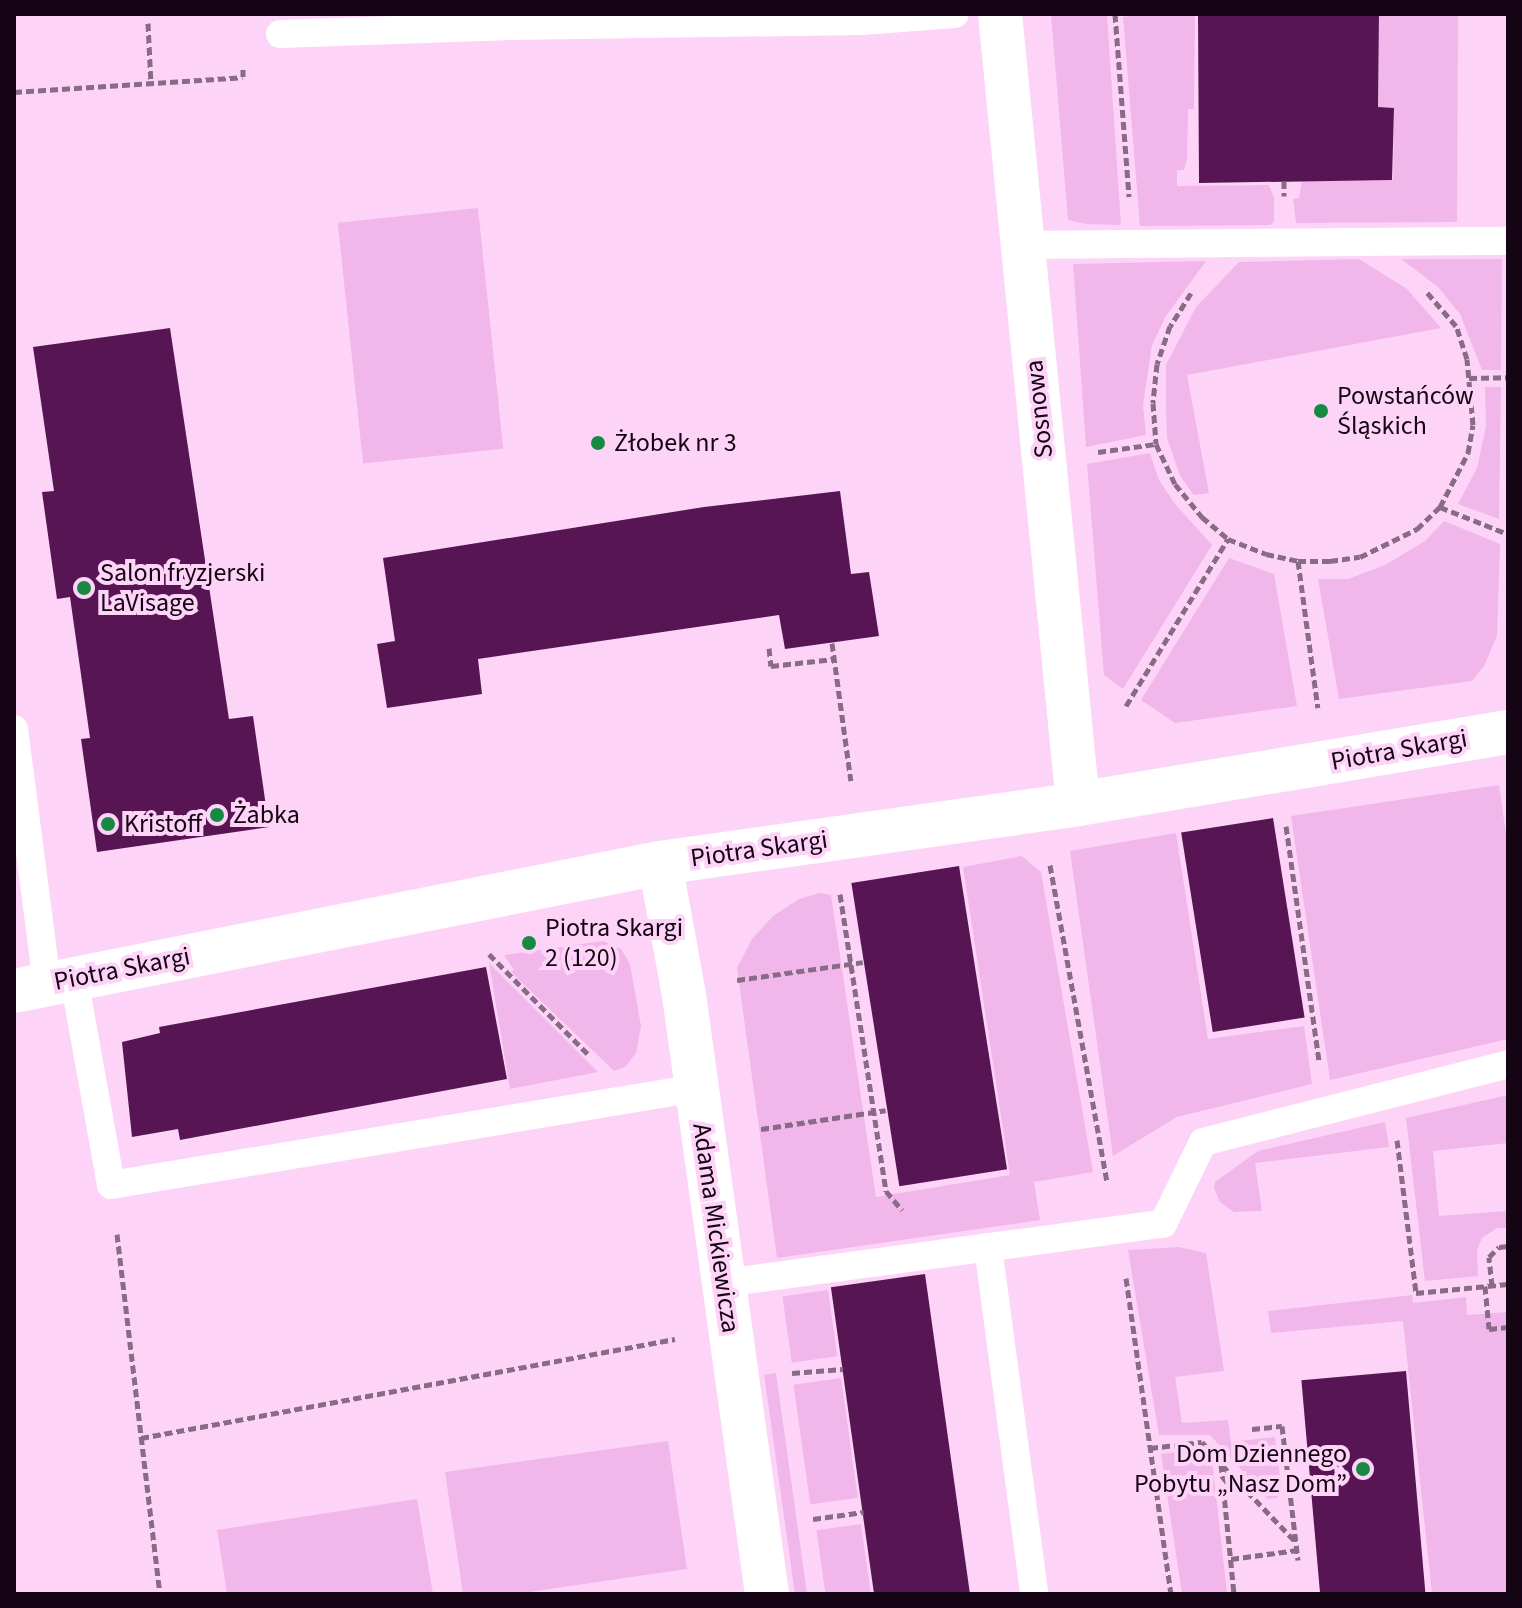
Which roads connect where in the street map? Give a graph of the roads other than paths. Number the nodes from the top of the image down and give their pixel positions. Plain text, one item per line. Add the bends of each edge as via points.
1 (955, 14) edge
2 (1000, 14) edge
3 (280, 34) dead end
4 (1508, 241) edge
5 (1023, 245) junction
6 (14, 729) edge
7 (1508, 732) edge
8 (1078, 804) junction
9 (660, 863) junction
10 (45, 985) edge
11 (1508, 1064) edge
12 (697, 1088) junction
13 (988, 1247) junction
14 (724, 1283) junction
15 (767, 1594) edge
16 (1034, 1594) edge

1 - 3 lane via 861,21
2 - 5 street, Sosnowa
4 - 5 lane
5 - 8 street, Sosnowa
6 - 10 lane
7 - 8 street, Piotra Skargi
8 - 9 street, Piotra Skargi
9 - 10 street, Piotra Skargi
9 - 12 street, Adama Mickiewicza
10 - 12 lane via 111,1185
11 - 13 lane via 1203,1142 1163,1224
12 - 14 street, Adama Mickiewicza
13 - 14 lane
13 - 16 lane
14 - 15 street, Adama Mickiewicza

